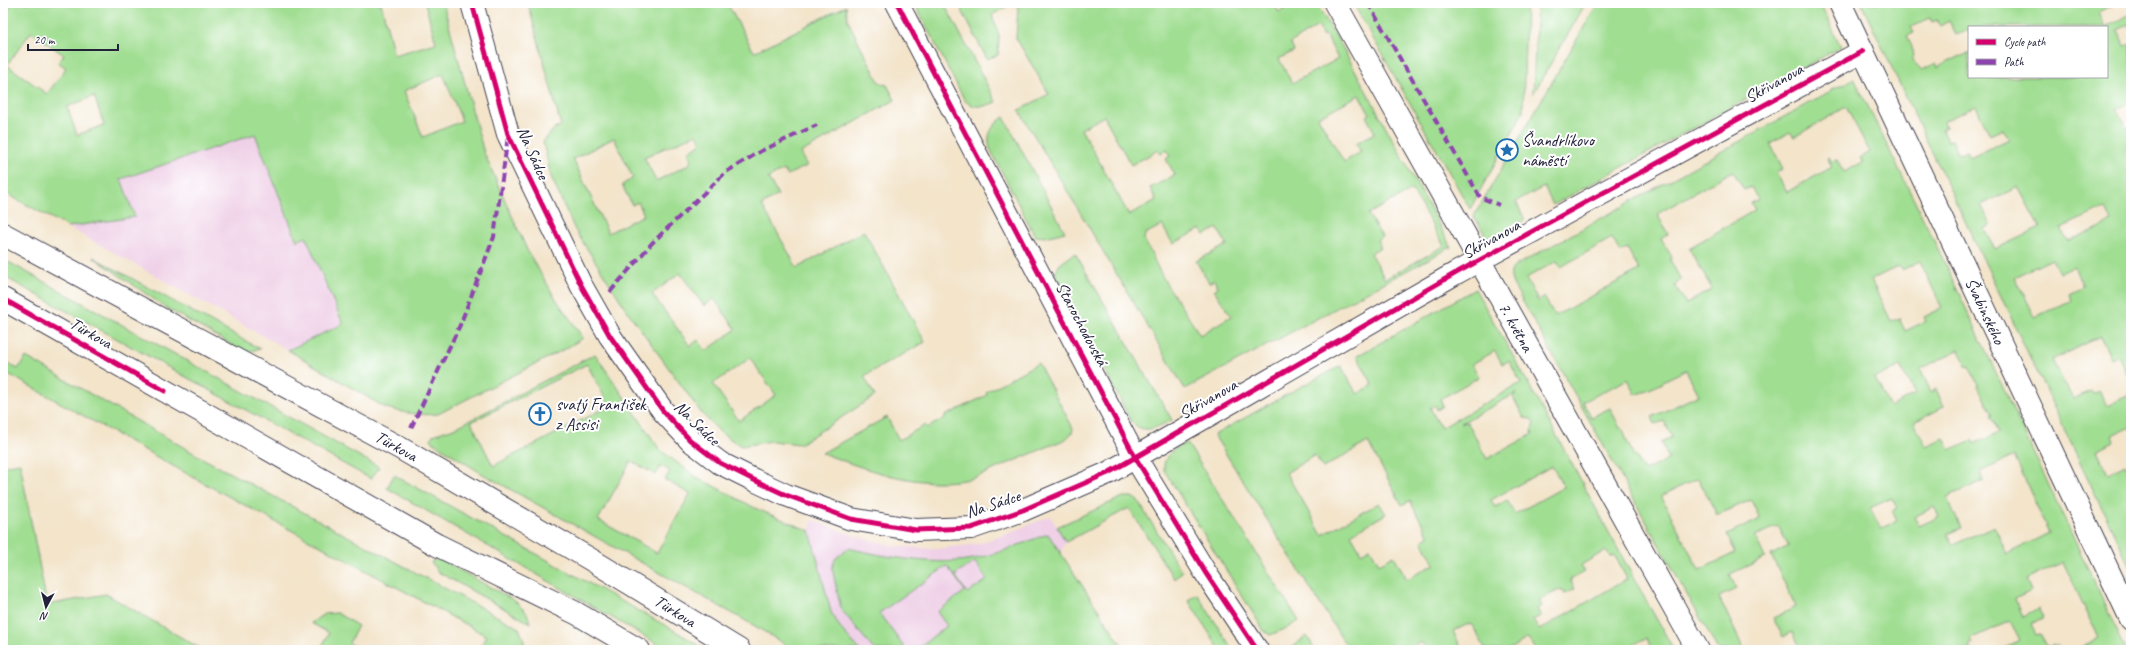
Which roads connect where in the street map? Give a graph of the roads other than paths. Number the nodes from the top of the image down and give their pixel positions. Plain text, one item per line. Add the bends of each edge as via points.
1 (472, 3) edge
2 (897, 3) edge
3 (1335, 3) edge
4 (1840, 3) edge
5 (1863, 51) junction
6 (3, 234) edge
7 (1479, 261) junction
8 (3, 299) edge
9 (1135, 457) junction
10 (2131, 619) edge
11 (639, 650) edge
12 (739, 650) edge
13 (1257, 650) edge
14 (1698, 650) edge

1 - 9 street, Na Sádce via 508,134 581,285 610,336 663,411 690,440 720,463 786,495 851,519 916,530 971,528 1023,510 1108,473
2 - 9 street, Starochodovská
3 - 7 street, 7. května
4 - 5 street, Švabinského
5 - 7 street, Skřivanova
5 - 10 street, Švabinského
6 - 12 street, Türkova via 400,448
7 - 9 street, Skřivanova
7 - 14 street, 7. května
8 - 11 street, Türkova via 437,545 576,613
9 - 13 street, Starochodovská via 1205,572

